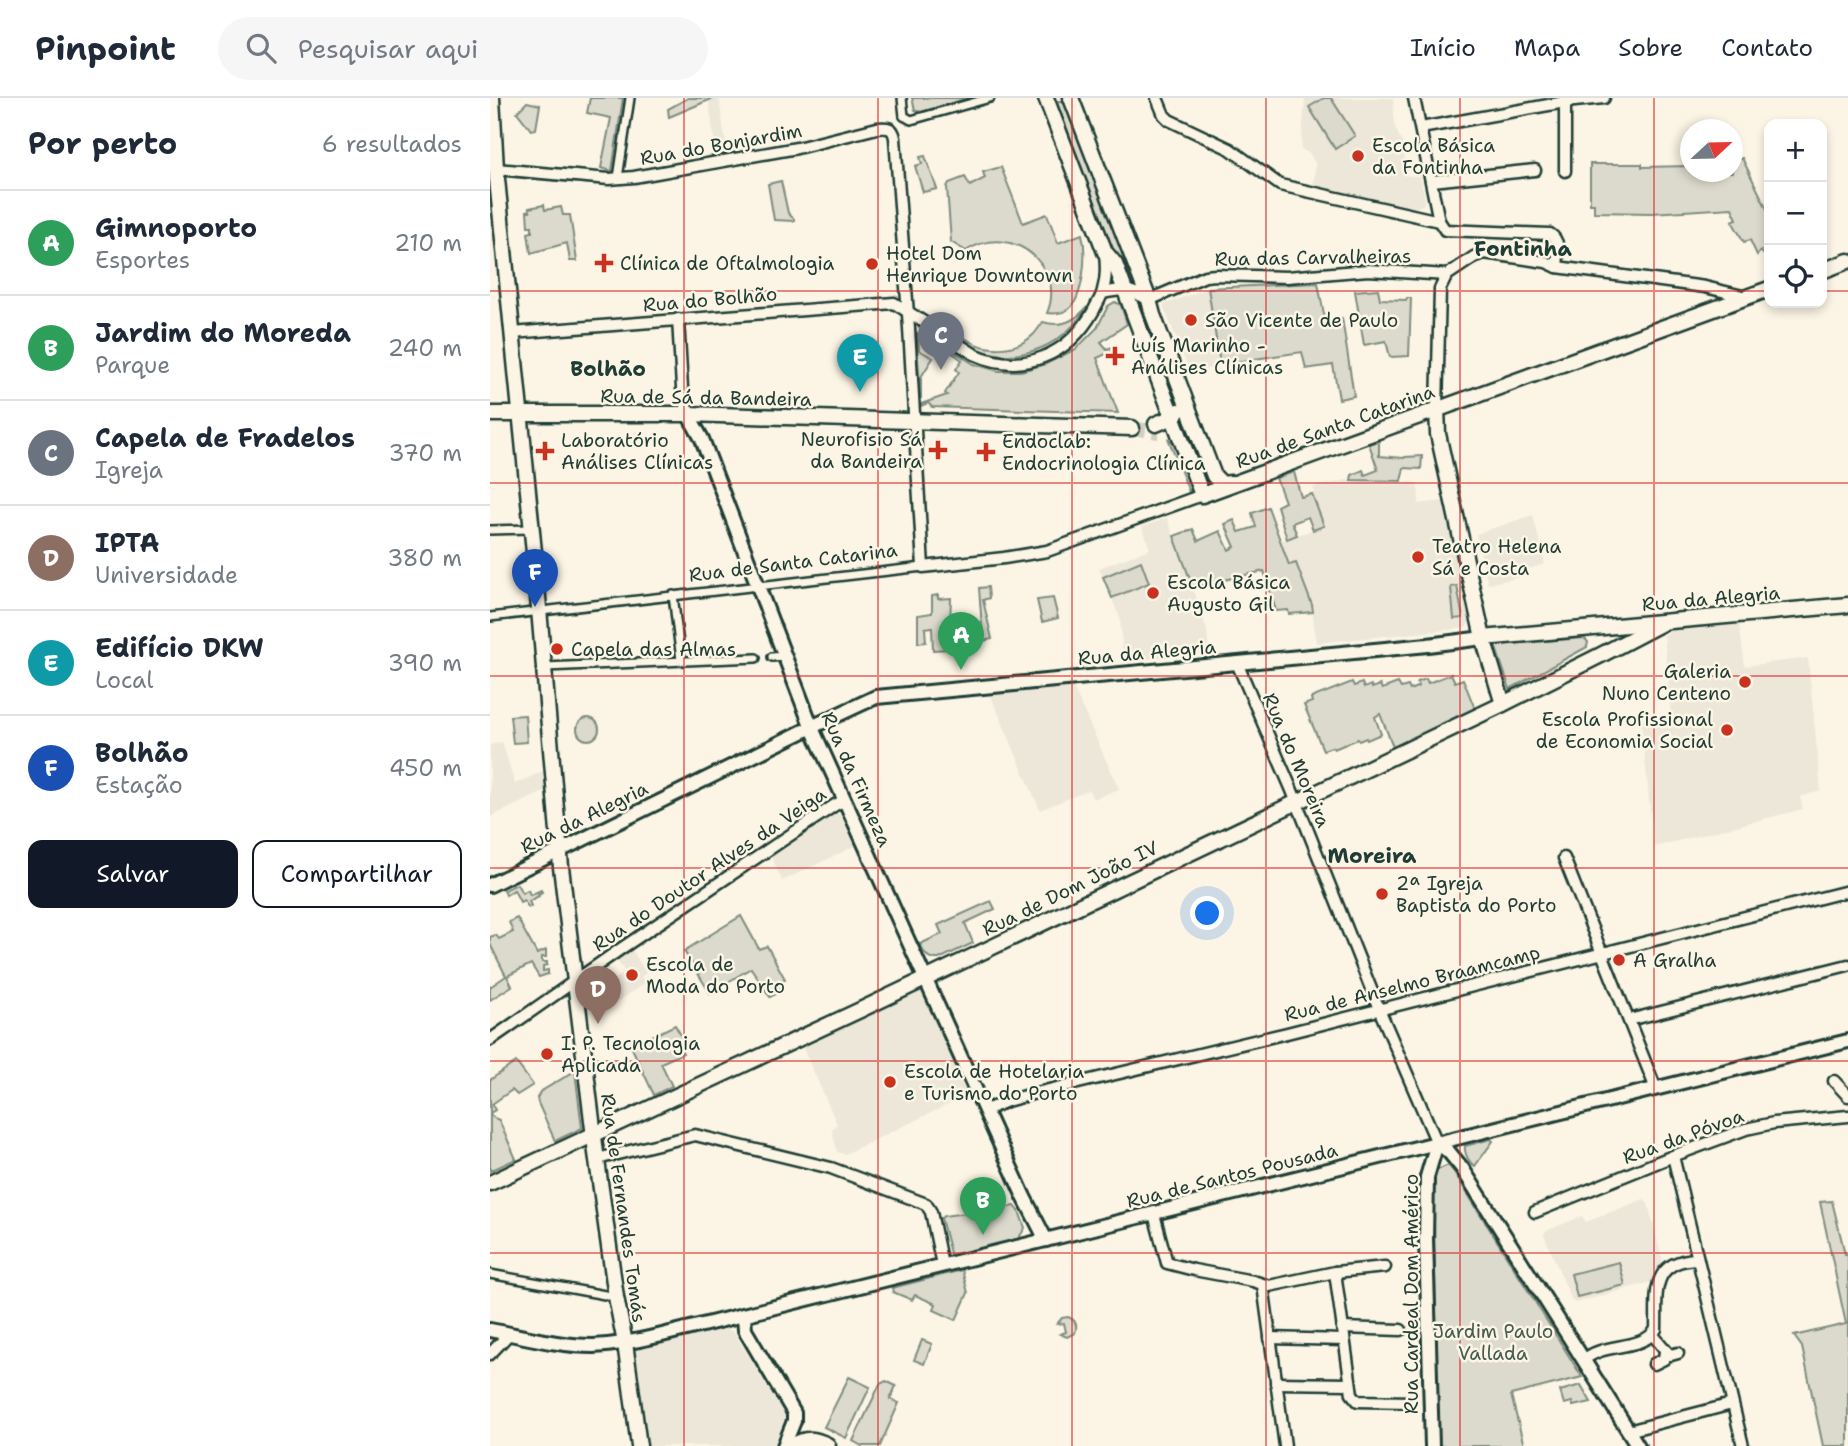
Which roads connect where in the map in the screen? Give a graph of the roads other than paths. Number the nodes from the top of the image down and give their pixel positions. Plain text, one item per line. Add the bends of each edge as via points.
1 (492, 98) edge
2 (630, 98) edge
3 (902, 98) edge
4 (990, 98) edge
5 (1046, 98) edge
6 (1071, 98) edge
7 (1157, 98) edge
8 (1414, 98) edge
9 (1604, 98) edge
10 (1565, 100) edge
11 (904, 116) junction
12 (891, 128) junction
13 (1421, 128) junction
14 (493, 167) edge
15 (1535, 170) dead end
16 (1565, 171) dead end
17 (618, 178) junction
18 (1432, 181) junction
19 (1439, 221) junction
20 (1105, 252) junction
21 (1848, 261) edge
22 (1557, 267) junction
23 (1827, 269) edge
24 (1447, 275) junction
25 (1124, 289) junction
26 (1764, 291) edge
27 (1103, 293) junction
28 (1748, 297) junction
29 (1149, 300) junction
30 (908, 311) junction
31 (678, 319) junction
32 (512, 333) junction
33 (1185, 402) junction
34 (1437, 409) junction
35 (490, 414) edge
36 (520, 414) junction
37 (688, 414) junction
38 (1173, 416) junction
39 (915, 422) junction
40 (1132, 428) tunnel mouth
41 (1180, 439) junction
42 (1236, 483) junction
43 (1202, 495) junction
44 (531, 529) junction
45 (490, 530) edge
46 (923, 567) junction
47 (757, 586) junction
48 (673, 595) junction
49 (1848, 604) edge
50 (539, 612) junction
51 (490, 617) edge
52 (1664, 622) junction
53 (1592, 629) junction
54 (1483, 638) junction
55 (1601, 655) junction
56 (756, 658) dead end
57 (681, 660) junction
58 (1237, 663) junction
59 (544, 667) junction
60 (1503, 704) junction
61 (811, 727) junction
62 (845, 800) junction
63 (1297, 801) junction
64 (559, 850) junction
65 (1564, 858) dead end
66 (490, 885) edge
67 (1848, 891) edge
68 (1602, 954) junction
69 (1848, 965) edge
70 (926, 979) junction
71 (574, 982) junction
72 (1379, 1009) junction
73 (1629, 1020) junction
74 (490, 1040) edge
75 (1848, 1041) edge
76 (1834, 1081) dead end
77 (1656, 1089) junction
78 (1848, 1096) edge
79 (986, 1111) junction
80 (1848, 1116) edge
81 (594, 1135) junction
82 (1437, 1143) junction
83 (1673, 1156) junction
84 (597, 1160) junction
85 (490, 1183) edge
86 (1535, 1212) dead end
87 (1154, 1214) junction
88 (1046, 1240) junction
89 (1697, 1259) junction
90 (943, 1265) junction
91 (1385, 1266) dead end
92 (1335, 1272) junction
93 (490, 1274) edge
94 (1264, 1285) junction
95 (616, 1297) junction
96 (744, 1315) junction
97 (1342, 1328) junction
98 (490, 1330) edge
99 (1401, 1330) dead end
100 (510, 1333) junction
101 (1653, 1335) junction
102 (1270, 1338) junction
103 (1343, 1340) junction
104 (625, 1343) junction
105 (1665, 1351) junction
106 (1678, 1353) dead end
107 (490, 1354) edge
108 (1584, 1360) junction
109 (1654, 1363) dead end
110 (1276, 1384) junction
111 (1349, 1384) junction
112 (1410, 1402) dead end
113 (1732, 1404) junction
114 (1628, 1431) junction
115 (639, 1446) edge
116 (784, 1446) edge
117 (795, 1446) edge
118 (827, 1446) edge
119 (1285, 1446) edge
120 (1432, 1446) edge
121 (1638, 1446) edge
122 (1743, 1446) edge

1 - 14 main road, Rua de Fernandes Tomás
2 - 17 street
3 - 11 street
4 - 11 street via 911,120
5 - 20 main road
6 - 29 main road
7 - 19 street via 1170,121 1230,149 1280,185
8 - 13 street
9 - 10 street
10 - 13 street
10 - 16 street
11 - 12 street
12 - 17 street, Rua do Bonjardim
12 - 30 street
13 - 18 street
14 - 17 street, Rua do Bonjardim
14 - 32 main road, Rua de Fernandes Tomás
15 - 18 street
18 - 19 street
19 - 22 street via 1445,230 1550,234 1558,244
20 - 25 main road
20 - 27 street
21 - 23 main road
22 - 24 street via 1484,253
22 - 28 street via 1705,286
24 - 29 street, Rua das Carvalheiras via 1368,271 1287,277 1216,275
24 - 34 street via 1440,289
25 - 27 street
25 - 29 street
25 - 38 main road
26 - 28 main road, Rua de Santa Catarina
27 - 30 street via 1072,340 1042,357 1007,363 983,359
28 - 34 main road, Rua de Santa Catarina
29 - 33 main road
30 - 31 street, Rua do Bolhão via 894,303
30 - 39 street
31 - 32 street, Rua do Bolhão
31 - 37 street, Rua da Firmeza
32 - 36 main road, Rua de Fernandes Tomás
33 - 38 main road
33 - 42 main road via 1214,477 1222,484
34 - 42 main road, Rua de Santa Catarina
34 - 54 main road via 1438,434
35 - 36 main road, Rua de Sá da Bandeira
36 - 37 main road, Rua de Sá da Bandeira
36 - 44 main road, Rua de Fernandes Tomás
37 - 39 main road, Rua de Sá da Bandeira
37 - 47 street, Rua da Firmeza via 702,439
38 - 41 main road
38 - 41 main road via 1157,428
39 - 40 main road, Rua de Sá da Bandeira
39 - 46 street
41 - 43 main road
42 - 43 main road, Rua de Santa Catarina
43 - 46 street, Rua de Santa Catarina via 1047,551
44 - 45 street
44 - 50 main road, Rua de Fernandes Tomás
46 - 47 street, Rua de Santa Catarina
47 - 48 street, Rua de Santa Catarina
47 - 61 street, Rua da Firmeza via 778,657
48 - 50 street, Rua de Santa Catarina
48 - 57 street
49 - 52 main road, Rua da Alegria
50 - 51 street, Rua de Santa Catarina
50 - 59 main road, Rua de Fernandes Tomás
52 - 53 main road, Rua da Alegria
52 - 55 main road, Rua de Dom João IV
53 - 54 main road, Rua da Alegria
53 - 55 main road via 1603,643
54 - 58 street, Rua da Alegria
54 - 60 main road
55 - 60 main road, Rua de Dom João IV
56 - 57 street
57 - 59 street
58 - 61 street, Rua da Alegria via 876,697
58 - 63 street, Rua do Moreira
59 - 64 main road, Rua de Fernandes Tomás
60 - 63 main road, Rua de Dom João IV
61 - 62 street, Rua da Firmeza
61 - 64 street, Rua da Alegria
62 - 70 street, Rua da Firmeza
62 - 71 street, Rua do Doutor Alves da Veiga
63 - 70 main road, Rua de Dom João IV
63 - 72 street, Rua do Moreira
64 - 66 street, Rua da Alegria
64 - 71 main road, Rua de Fernandes Tomás
65 - 68 street
67 - 68 street, Rua de Anselmo Braamcamp
68 - 72 street, Rua de Anselmo Braamcamp
68 - 73 street
69 - 73 street
70 - 79 street, Rua da Firmeza
70 - 81 main road, Rua de Dom João IV
71 - 74 street, Rua do Doutor Alves da Veiga
71 - 81 main road, Rua de Fernandes Tomás
72 - 79 street, Rua de Anselmo Braamcamp via 1032,1094
72 - 82 street, Rua do Moreira
73 - 77 street
75 - 77 street, Rua de Santos Pousada
76 - 78 street
77 - 82 street, Rua de Santos Pousada
79 - 88 street, Rua da Firmeza
80 - 83 street, Rua da Póvoa via 1774,1123
81 - 84 main road, Rua de Fernandes Tomás
81 - 85 main road, Rua de Dom João IV
82 - 87 street, Rua de Santos Pousada
82 - 108 street via 1462,1168
82 - 120 street, Rua Cardeal Dom Américo via 1427,1177
83 - 86 street, Rua da Póvoa
83 - 89 street
84 - 90 street via 695,1135 831,1168 926,1204
84 - 95 main road, Rua de Fernandes Tomás
87 - 88 street, Rua de Santos Pousada
87 - 94 street via 1167,1263
88 - 90 street, Rua de Santos Pousada
89 - 101 street via 1677,1261 1662,1275
89 - 113 street
90 - 96 street, Rua de Santos Pousada
91 - 92 street
92 - 94 street
92 - 97 street
93 - 95 street
94 - 102 street
95 - 104 main road, Rua de Fernandes Tomás
96 - 104 street, Rua de Santos Pousada
96 - 116 street via 745,1330 793,1413
97 - 99 street
97 - 103 street
98 - 100 street, Rua de Santos Pousada
100 - 104 street, Rua de Santos Pousada via 592,1346
100 - 107 street
101 - 105 street
101 - 108 street via 1595,1352
102 - 103 street
102 - 110 street
103 - 111 street
104 - 115 main road, Rua de Fernandes Tomás
105 - 106 street
105 - 109 street via 1664,1359
108 - 114 street
110 - 111 street
110 - 119 street
111 - 112 street via 1358,1401
113 - 114 street
113 - 122 street
114 - 121 street
117 - 118 main road via 813,1440

